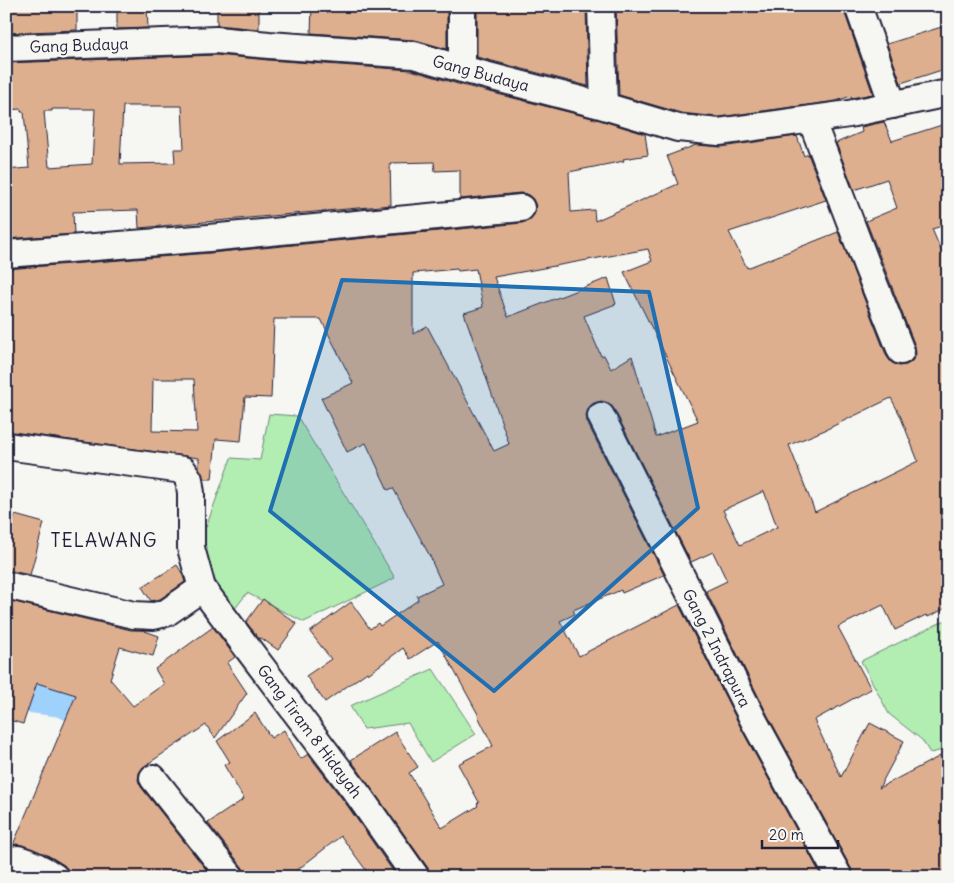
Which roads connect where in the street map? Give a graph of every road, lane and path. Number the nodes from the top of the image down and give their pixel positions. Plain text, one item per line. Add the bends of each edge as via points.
1 (462, 6) edge
2 (601, 6) edge
3 (858, 6) edge
4 (6, 48) edge
5 (462, 69) junction
6 (948, 93) edge
7 (892, 105) junction
8 (604, 106) junction
9 (811, 119) junction
10 (521, 208) dead end
11 (6, 254) edge
12 (901, 351) dead end
13 (601, 416) dead end
14 (6, 446) edge
15 (6, 585) edge
16 (202, 588) junction
17 (153, 778) dead end
18 (231, 877) edge
19 (416, 877) edge
20 (839, 877) edge

1 - 5 street
2 - 8 street
3 - 7 street
4 - 5 street, Gang Budaya via 216,40 414,55
5 - 8 street, Gang Budaya
6 - 7 street, Gang Budaya
7 - 9 street, Gang Budaya
8 - 9 street, Gang Budaya via 678,128 719,132
9 - 12 street
10 - 11 street
13 - 20 street, Gang 2 Indrapura via 755,723
14 - 16 street via 183,470 189,479 191,493 191,548
15 - 16 street via 134,615 154,616 166,613
16 - 19 street, Gang Tiram 8 Hidayah
17 - 18 street

